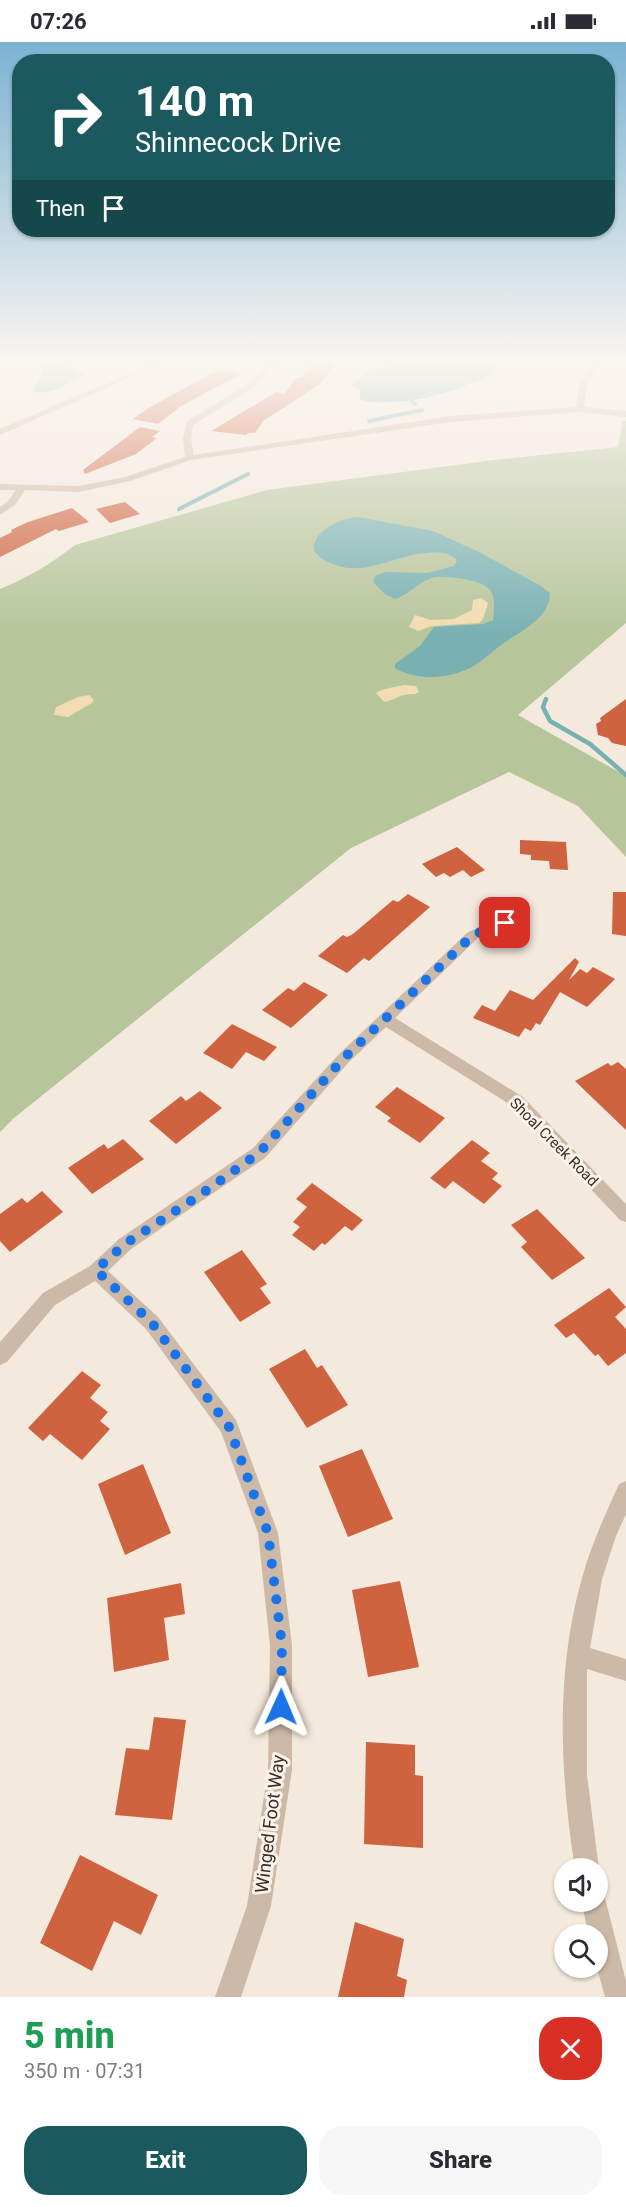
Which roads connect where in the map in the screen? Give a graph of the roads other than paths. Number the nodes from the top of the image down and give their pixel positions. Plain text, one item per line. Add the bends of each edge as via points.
1 (189, 452) edge
2 (229, 452) edge
3 (190, 458) junction
4 (0, 487) edge
5 (21, 489) junction
6 (0, 512) edge
7 (505, 923) dead end
8 (384, 1019) junction
9 (626, 1215) edge
10 (96, 1270) junction
11 (0, 1356) edge
12 (626, 1491) edge
13 (579, 1656) junction
14 (626, 1670) edge
15 (585, 1858) edge
16 (596, 1912) edge
17 (228, 1997) edge
18 (618, 1997) edge

1 - 3 street
2 - 3 street
3 - 5 street via 127,479 79,489
4 - 5 street
5 - 6 street
7 - 8 street via 473,935
8 - 9 street, Shoal Creek Road via 517,1101
8 - 10 street via 259,1153 125,1244
10 - 11 street via 49,1299
10 - 17 street, Winged Foot Way via 152,1323 229,1427 268,1533 282,1645 280,1770 259,1906
12 - 13 street via 594,1573
13 - 14 street
13 - 15 street via 575,1759
16 - 18 street

